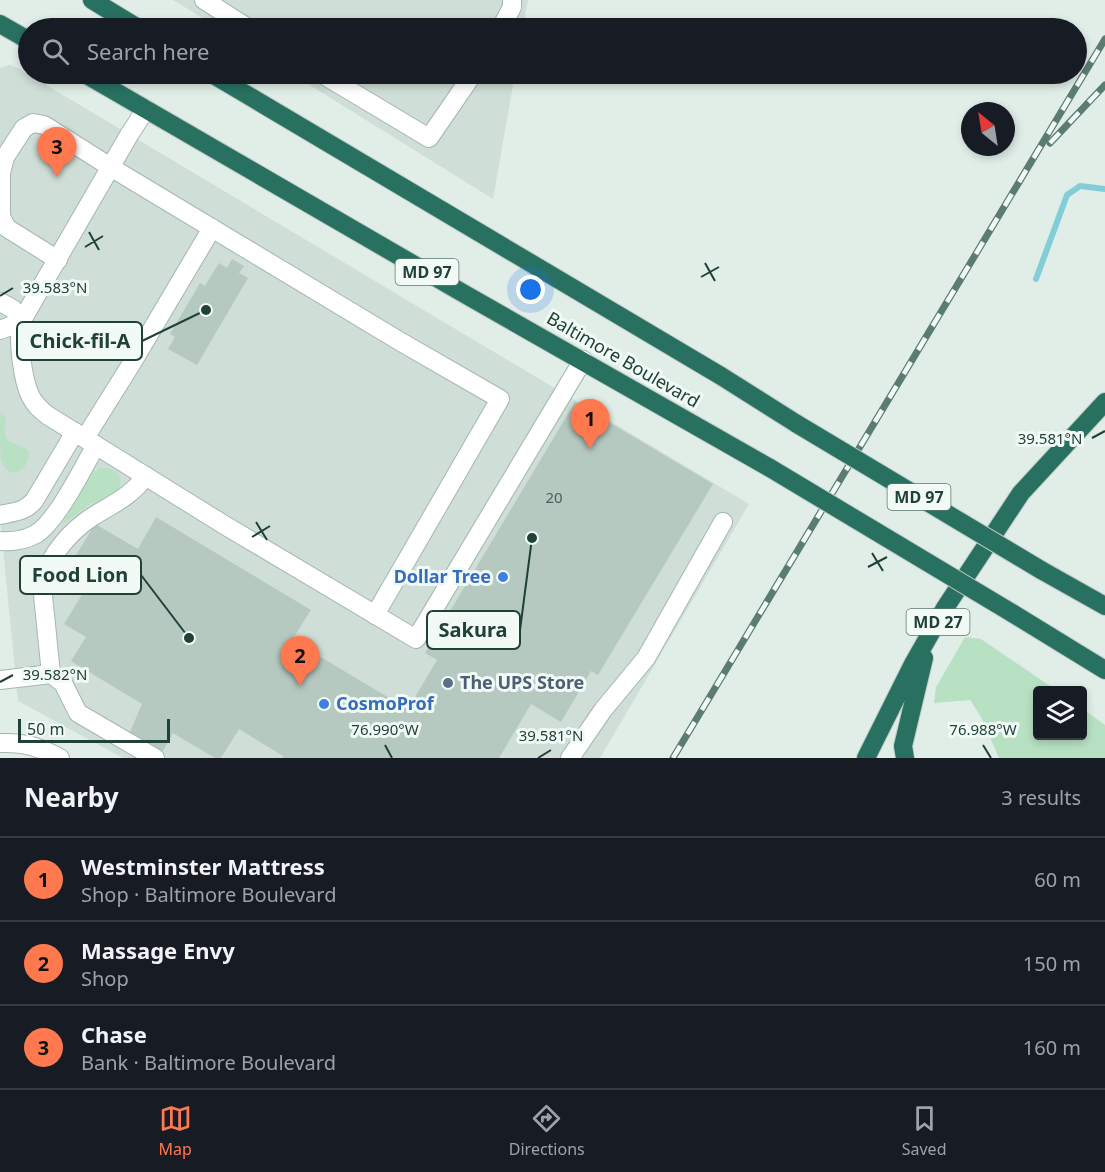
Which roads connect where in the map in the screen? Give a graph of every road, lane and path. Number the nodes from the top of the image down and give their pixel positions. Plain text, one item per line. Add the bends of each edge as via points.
1 (92, 0) edge
2 (116, 0) edge
3 (204, 0) edge
4 (512, 0) edge
5 (122, 18) edge
6 (137, 18) edge
7 (223, 18) edge
8 (506, 18) edge
9 (0, 24) edge
10 (18, 34) edge
11 (102, 84) edge
12 (229, 84) edge
13 (339, 84) edge
14 (466, 84) edge
15 (146, 109) junction
16 (112, 168) junction
17 (212, 228) junction
18 (58, 260) junction
19 (0, 302) edge
20 (21, 322) junction
21 (0, 330) edge
22 (582, 360) junction
23 (1104, 403) edge
24 (85, 439) junction
25 (146, 476) junction
26 (0, 515) edge
27 (723, 522) dead end
28 (0, 541) edge
29 (1105, 606) edge
30 (375, 615) junction
31 (929, 638) junction
32 (1105, 670) edge
33 (51, 674) junction
34 (0, 680) edge
35 (0, 743) edge
36 (60, 758) edge
37 (154, 758) edge
38 (570, 758) edge
39 (866, 758) edge
40 (905, 758) edge

1 - 5 highway
2 - 6 highway
3 - 7 lane
4 - 8 lane
9 - 10 highway
11 - 15 highway, Baltimore Boulevard / MD 97
12 - 29 highway, Baltimore Boulevard / MD 97, bridge
13 - 14 lane via 429,138
15 - 16 lane
15 - 22 highway, Baltimore Boulevard / MD 97
16 - 17 lane
16 - 18 lane
16 - 18 lane via 39,123 24,128 5,157 1,173 3,223
17 - 24 lane
17 - 30 lane via 500,399
18 - 20 lane
19 - 20 lane via 13,309
20 - 21 lane
20 - 24 lane via 25,378 36,406
22 - 30 lane via 416,639
22 - 32 highway, Baltimore Boulevard / MD 97, bridge
23 - 31 highway, MD 27 via 1021,494
24 - 25 lane
24 - 26 lane via 28,507
24 - 28 lane via 58,509 43,528 26,538
25 - 30 lane
25 - 33 lane via 125,498 75,530 50,564 43,592
27 - 38 lane via 646,658
31 - 39 highway, MD 27
31 - 40 highway via 903,746
33 - 34 lane
33 - 37 lane via 63,683 78,713
35 - 36 lane via 39,747

